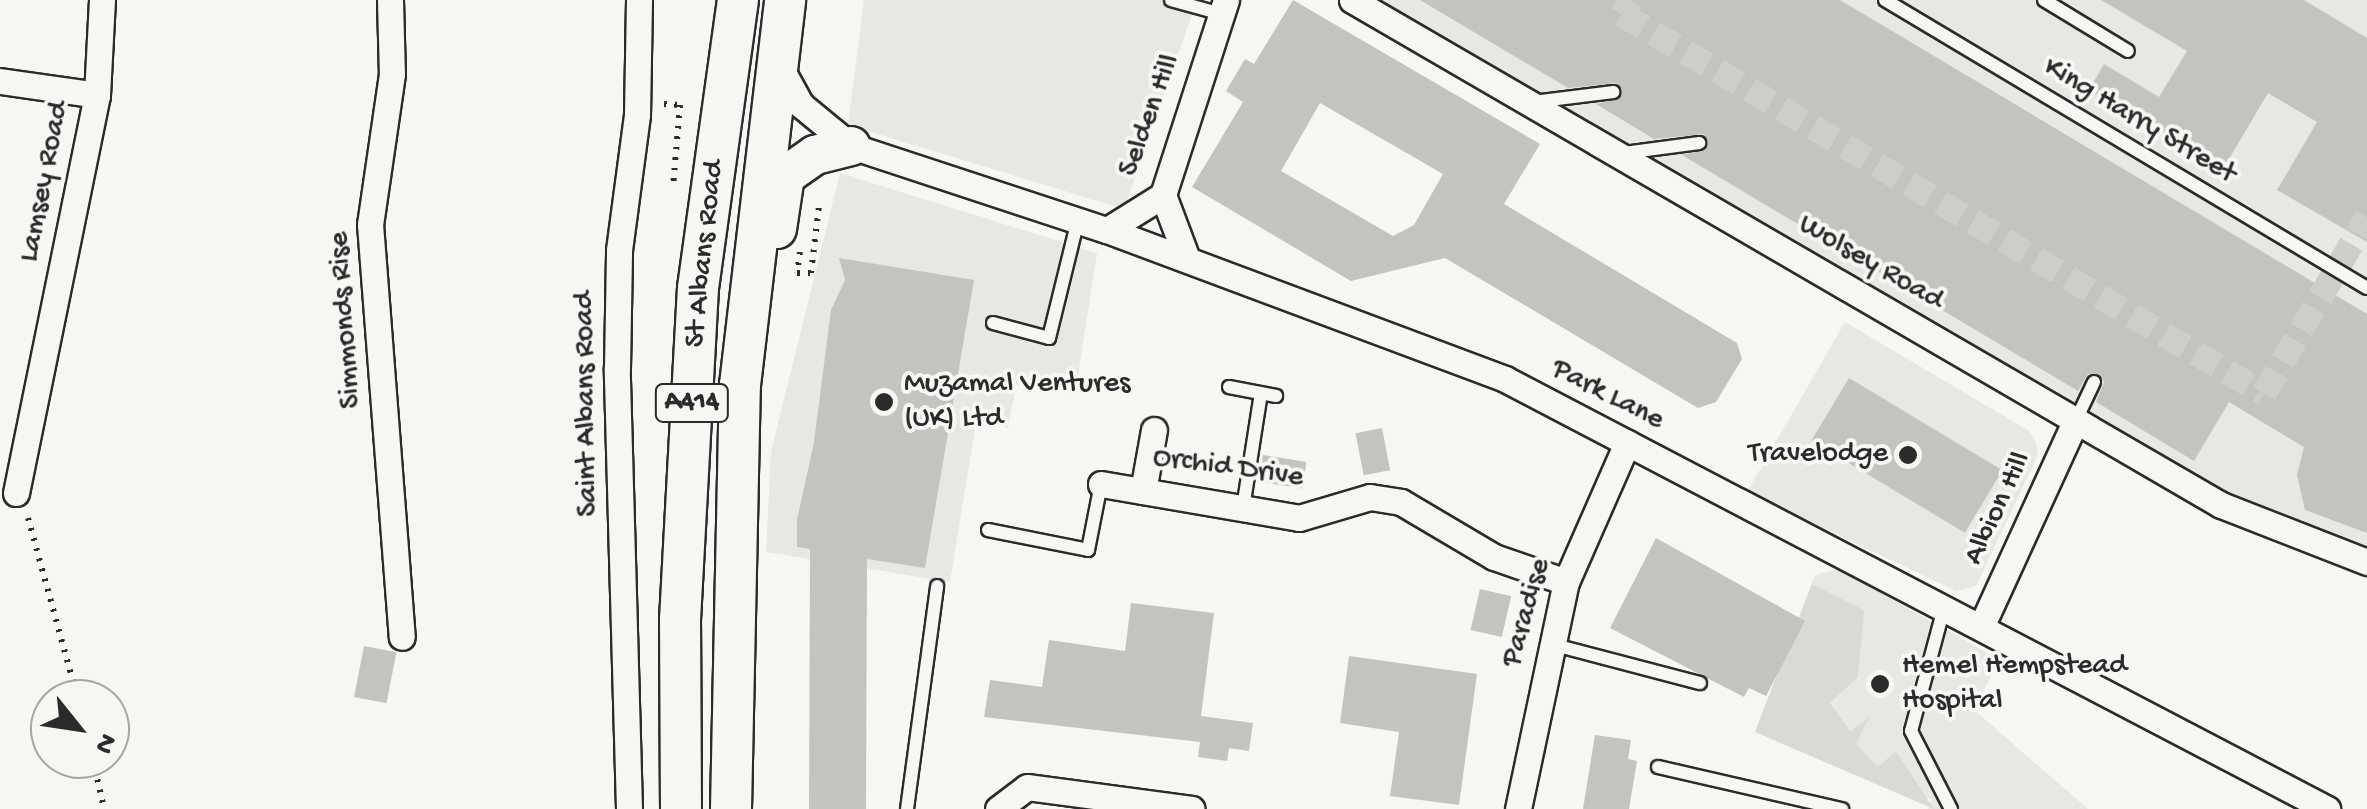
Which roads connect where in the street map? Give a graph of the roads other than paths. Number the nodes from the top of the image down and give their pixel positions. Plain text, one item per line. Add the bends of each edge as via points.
1 (102, 0) edge
2 (390, 0) edge
3 (639, 0) edge
4 (738, 0) edge
5 (785, 0) edge
6 (1171, 0) edge
7 (1352, 0) edge
8 (1884, 0) edge
9 (2044, 0) edge
10 (1224, 7) edge
11 (2128, 51) dead end
12 (776, 60) junction
13 (0, 81) edge
14 (1612, 92) dead end
15 (97, 95) junction
16 (1531, 102) junction
17 (1699, 143) dead end
18 (851, 146) junction
19 (1617, 153) junction
20 (1162, 195) junction
21 (1078, 220) junction
22 (1107, 230) junction
23 (1187, 259) junction
24 (2367, 288) edge
25 (994, 323) dead end
26 (744, 355) junction
27 (2094, 382) dead end
28 (1229, 387) dead end
29 (1261, 393) junction
30 (1276, 396) dead end
31 (2076, 420) junction
32 (1154, 430) dead end
33 (1627, 443) junction
34 (1100, 484) joint
35 (1143, 491) junction
36 (16, 494) road end
37 (1242, 508) junction
38 (988, 530) dead end
39 (2367, 562) edge
40 (1566, 582) junction
41 (937, 586) dead end
42 (1944, 606) junction
43 (1982, 625) junction
44 (402, 637) dead end
45 (1548, 644) junction
46 (1700, 683) dead end
47 (1658, 768) dead end
48 (629, 809) edge
49 (680, 809) edge
50 (730, 809) edge
51 (907, 809) edge
52 (998, 809) edge
53 (1192, 809) edge
54 (1518, 809) edge
55 (1842, 809) edge
56 (1951, 809) edge
57 (2327, 809) edge

1 - 15 street, Lamsey Road
2 - 44 street, Simmonds Rise via 392,74 370,224
3 - 48 street, Saint Albans Road via 638,102 620,250 617,368
4 - 49 main road, St Albans Road / A414 via 698,288 680,620
5 - 12 main road, St Albans Road / A414
6 - 10 lane
7 - 16 street, Wolsey Road
8 - 24 lane, King Harry Street
9 - 11 lane
10 - 20 street, Selden Hill
12 - 18 street via 801,105
12 - 26 main road, St Albans Road / A414
13 - 15 street
14 - 16 lane
15 - 36 street, Lamsey Road
16 - 19 street, Wolsey Road
17 - 19 lane
18 - 21 street, Park Lane
18 - 26 street via 815,155 785,176 771,281
19 - 31 street, Wolsey Road
20 - 22 street, Selden Hill
20 - 23 street
21 - 22 street, Park Lane
21 - 25 lane via 1049,338
22 - 23 street, Park Lane
23 - 33 street, Park Lane via 1505,379
26 - 50 main road, St Albans Road / A414
27 - 31 lane
28 - 29 lane
29 - 30 lane
29 - 37 lane
31 - 39 street, Wolsey Road via 2221,505
31 - 43 street, Albion Hill
32 - 35 street
33 - 40 street, Paradise
33 - 42 street, Park Lane
34 - 35 street, Orchid Drive
34 - 38 lane via 1088,550
35 - 37 street, Orchid Drive
37 - 40 street, Orchid Drive via 1299,518 1370,497 1401,502 1494,556
40 - 45 street, Paradise
41 - 51 lane
42 - 43 street, Park Lane
42 - 56 lane via 1911,731
43 - 57 street, Park Lane
45 - 46 lane
45 - 54 street, Paradise
47 - 55 lane
52 - 53 street via 1027,786

